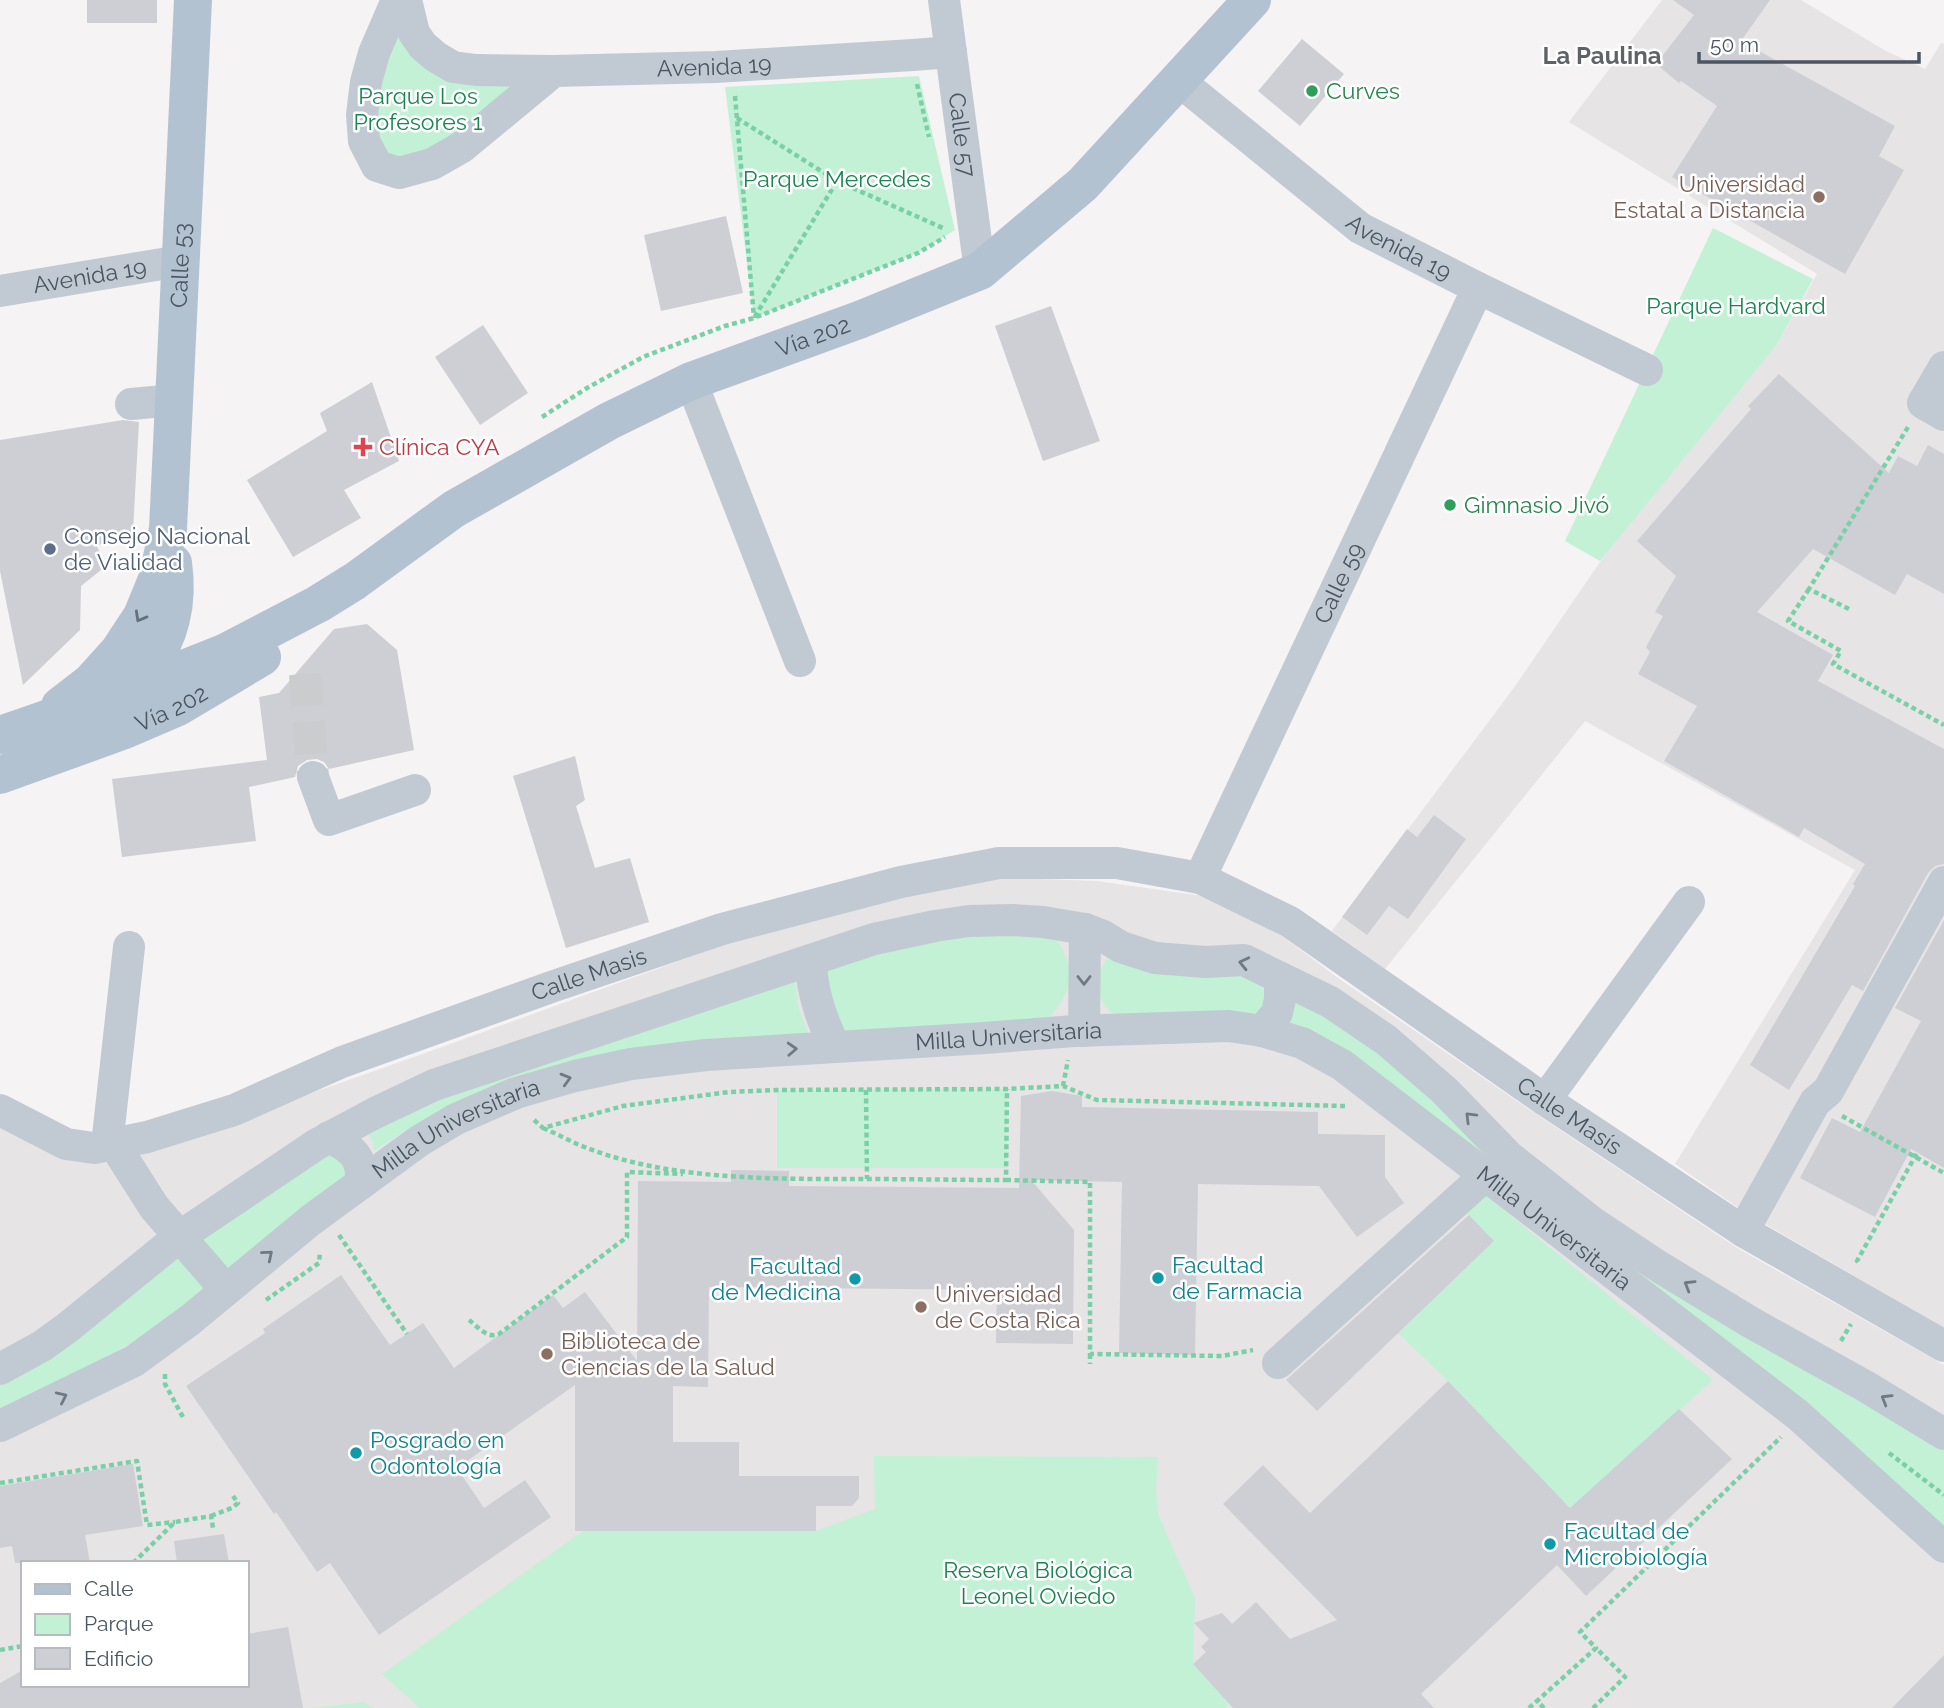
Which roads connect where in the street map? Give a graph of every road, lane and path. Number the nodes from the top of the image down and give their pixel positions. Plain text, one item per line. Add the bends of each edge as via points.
1 (193, 0) edge
2 (397, 0) edge
3 (406, 0) edge
4 (944, 0) edge
5 (1252, 0) edge
6 (951, 51) junction
7 (733, 66) junction
8 (554, 71) junction
9 (1178, 80) junction
10 (916, 81) dead end
11 (737, 118) junction
12 (931, 144) dead end
13 (837, 181) junction
14 (949, 220) dead end
15 (952, 232) junction
16 (180, 261) junction
17 (980, 271) junction
18 (1478, 288) junction
19 (0, 291) edge
20 (754, 318) junction
21 (1944, 367) edge
22 (1647, 370) dead end
23 (691, 381) junction
24 (175, 400) junction
25 (131, 404) dead end
26 (1934, 409) edge
27 (540, 418) dead end
28 (168, 529) junction
29 (1809, 589) junction
30 (318, 604) junction
31 (174, 605) junction
32 (1849, 609) dead end
33 (224, 653) junction
34 (800, 661) dead end
35 (136, 688) junction
36 (1944, 725) edge
37 (5, 735) edge
38 (0, 775) edge
39 (313, 777) tunnel mouth
40 (415, 790) dead end
41 (1200, 878) junction
42 (1944, 882) edge
43 (1689, 902) dead end
44 (1085, 929) junction
45 (129, 947) dead end
46 (811, 960) junction
47 (1280, 978) junction
48 (1084, 1031) junction
49 (1262, 1031) junction
50 (835, 1047) junction
51 (1007, 1088) junction
52 (866, 1090) junction
53 (1545, 1100) junction
54 (1354, 1106) dead end
55 (0, 1110) edge
56 (530, 1118) dead end
57 (543, 1128) junction
58 (329, 1137) junction
59 (111, 1145) junction
60 (1508, 1156) junction
61 (1944, 1173) edge
62 (705, 1175) junction
63 (1485, 1176) junction
64 (867, 1180) junction
65 (1006, 1180) junction
66 (361, 1183) junction
67 (334, 1228) dead end
68 (1743, 1231) junction
69 (179, 1237) junction
70 (320, 1250) dead end
71 (1869, 1267) dead end
72 (226, 1290) junction
73 (264, 1301) dead end
74 (469, 1320) dead end
75 (407, 1334) dead end
76 (1944, 1346) edge
77 (1090, 1354) junction
78 (1268, 1355) joint
79 (1090, 1364) dead end
80 (0, 1369) edge
81 (165, 1370) dead end
82 (1798, 1415) junction
83 (184, 1419) dead end
84 (0, 1426) edge
85 (1944, 1434) edge
86 (0, 1483) edge
87 (233, 1496) dead end
88 (211, 1516) junction
89 (175, 1522) junction
90 (213, 1528) dead end
91 (1944, 1547) edge
92 (135, 1561) edge
93 (21, 1646) edge
94 (1596, 1648) junction
95 (0, 1650) edge
96 (1537, 1701) junction
97 (1529, 1708) edge
98 (1544, 1708) edge
99 (1593, 1708) edge

1 - 16 main road, Calle 53
2 - 8 street via 374,54 362,115 363,141 377,166 399,173 432,164 462,147
3 - 8 street, Avenida 19 via 414,33 423,46 453,67
4 - 6 street, Calle 57
5 - 9 main road, Vía 202
6 - 7 street, Avenida 19
6 - 17 street, Calle 57
7 - 8 street, Avenida 19
7 - 11 path
9 - 17 main road, Vía 202 via 1083,184
9 - 18 street, Avenida 19 via 1360,228
10 - 12 path
11 - 13 path
11 - 20 path
13 - 15 path
13 - 20 path
14 - 15 path
15 - 20 path via 918,253
16 - 19 street, Avenida 19
16 - 24 main road, Calle 53
17 - 23 main road, Vía 202
18 - 22 street, Avenida 19
18 - 41 street, Calle 59
20 - 27 path via 643,357
21 - 26 street
23 - 30 main road, Vía 202 via 609,421 454,509
23 - 34 street
24 - 25 street
24 - 28 main road, Calle 53
26 - 29 path
28 - 31 main road, Calle 53
28 -> 37 main road, Calle 53 via 158,577 142,615 119,650 91,682 58,707
29 - 32 path
29 - 36 path via 1788,621 1841,651 1833,664
30 - 33 main road, Vía 202
30 - 38 main road, Vía 202 via 273,651 178,707
31 - 33 main road via 176,628 186,645 204,654
31 - 35 main road, Calle 53 via 168,632
33 - 35 main road, Vía 202
35 - 37 main road, Vía 202
39 - 40 street via 329,820
41 - 53 street, Calle Masís via 1290,922
41 - 59 street, Calle Masis via 1117,863 999,863 901,882 676,944 342,1062 234,1110
42 - 68 street via 1828,1091 1815,1102
43 - 53 street
44 - 46 street, Milla Universitaria via 1043,922 969,921 874,939
47 -> 44 street, Milla Universitaria via 1244,960 1154,958
44 -> 48 street
45 - 59 street
46 - 50 street via 818,1006
46 - 58 street, Milla Universitaria via 434,1085
47 - 49 street via 1278,1013
60 -> 47 street, Milla Universitaria via 1445,1091 1386,1040 1329,1002
48 - 49 street, Milla Universitaria via 1229,1026
48 - 50 street, Milla Universitaria
49 - 63 street, Milla Universitaria via 1302,1043 1342,1065
66 -> 50 street, Milla Universitaria via 456,1119 516,1093 575,1076 706,1055
51 - 52 path
51 - 54 path via 1063,1086 1097,1100
51 - 65 path
52 - 57 path via 729,1092 623,1106
52 - 64 path
53 - 68 street, Calle Masís
55 - 59 street, Calle Masis via 66,1144
56 - 57 path
57 - 62 path via 616,1157
58 - 66 street via 347,1145 356,1156
58 - 69 street, Milla Universitaria
59 - 69 street
60 - 63 street
85 -> 60 street, Milla Universitaria via 1658,1266 1592,1222
61 - 71 path via 1915,1155 1857,1261
62 - 64 path
62 - 74 path via 627,1172 627,1237 499,1334 488,1335
63 - 78 street via 1379,1274
63 - 82 street, Milla Universitaria
64 - 65 path
65 - 77 path via 1090,1182
72 -> 66 street, Milla Universitaria
67 - 75 path
68 - 76 street, Calle Masís
69 - 72 street
69 - 80 street, Milla Universitaria via 59,1334
70 - 73 path via 319,1263
84 -> 72 street, Milla Universitaria via 134,1361
77 - 78 path
77 - 79 path
81 - 83 path via 165,1384
82 - 91 street, Milla Universitaria
82 - 94 path via 1785,1434 1580,1632
86 - 89 path via 137,1461 147,1525
87 - 88 path via 238,1503
88 - 89 path
88 - 90 path
89 - 92 path
93 - 95 path
94 - 96 path
94 - 99 path via 1625,1677
96 - 97 path
96 - 98 path

